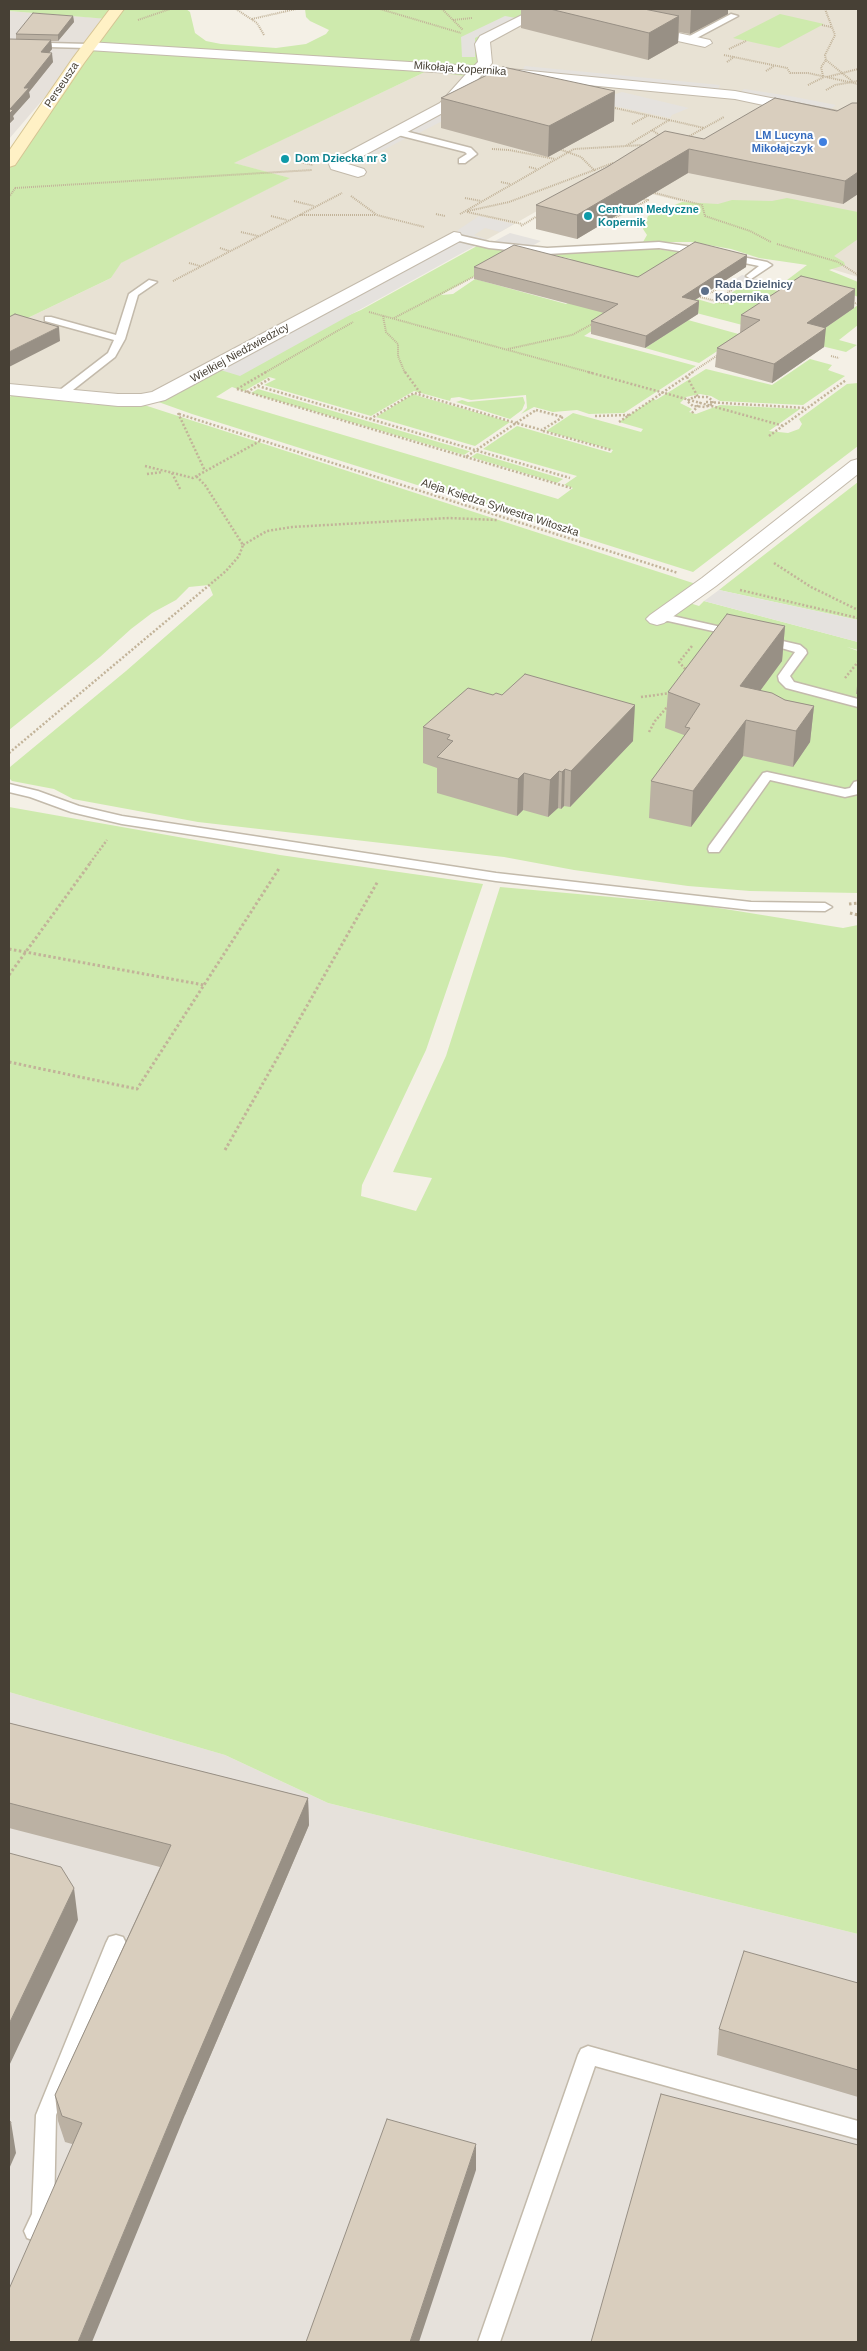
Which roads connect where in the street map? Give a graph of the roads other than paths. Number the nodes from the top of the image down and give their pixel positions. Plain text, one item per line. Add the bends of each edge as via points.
1 (117, 9) edge
2 (537, 10) edge
3 (559, 13) edge
4 (734, 16) dead end
5 (626, 26) edge
6 (688, 39) junction
7 (705, 43) dead end
8 (9, 44) edge
9 (88, 46) junction
10 (480, 70) junction
11 (858, 120) edge
12 (397, 132) junction
13 (462, 161) dead end
14 (9, 162) edge
15 (358, 172) dead end
16 (454, 237) joint
17 (750, 276) dead end
18 (152, 282) road end
19 (48, 319) dead end
20 (120, 338) junction
21 (9, 390) edge
22 (60, 395) junction
23 (858, 466) edge
24 (657, 620) joint
25 (858, 702) edge
26 (858, 786) edge
27 (9, 788) edge
28 (714, 849) dead end
29 (825, 907) dead end
30 (116, 1943) dead end
31 (858, 2130) edge
32 (28, 2250) edge
33 (488, 2342) edge

1 - 9 street, Perseusza
2 - 3 street
2 - 10 street via 478,38 485,63
4 - 6 lane
5 - 6 street
6 - 7 street
8 - 9 lane
9 - 10 street, Mikołaja Kopernika
9 - 14 street, Perseusza
10 - 11 street, Mikołaja Kopernika via 735,95
10 - 12 street via 445,106
12 - 13 lane via 473,154
12 - 15 street via 337,166
16 - 17 lane via 489,245 547,251 659,245 767,265
16 - 22 street, Wielkiej Niedźwiedzicy via 158,396 118,400
18 - 20 lane via 134,294
19 - 20 lane
20 - 22 lane via 112,355
21 - 22 street, Wielkiej Niedźwiedzicy
23 - 24 street
24 - 25 lane via 668,618 796,647 801,653 784,676 785,681
26 - 28 lane via 855,791 846,793 767,776
27 - 29 lane via 122,820 496,877 751,906
30 - 32 lane via 46,2115 42,2214
31 - 33 lane via 588,2055

